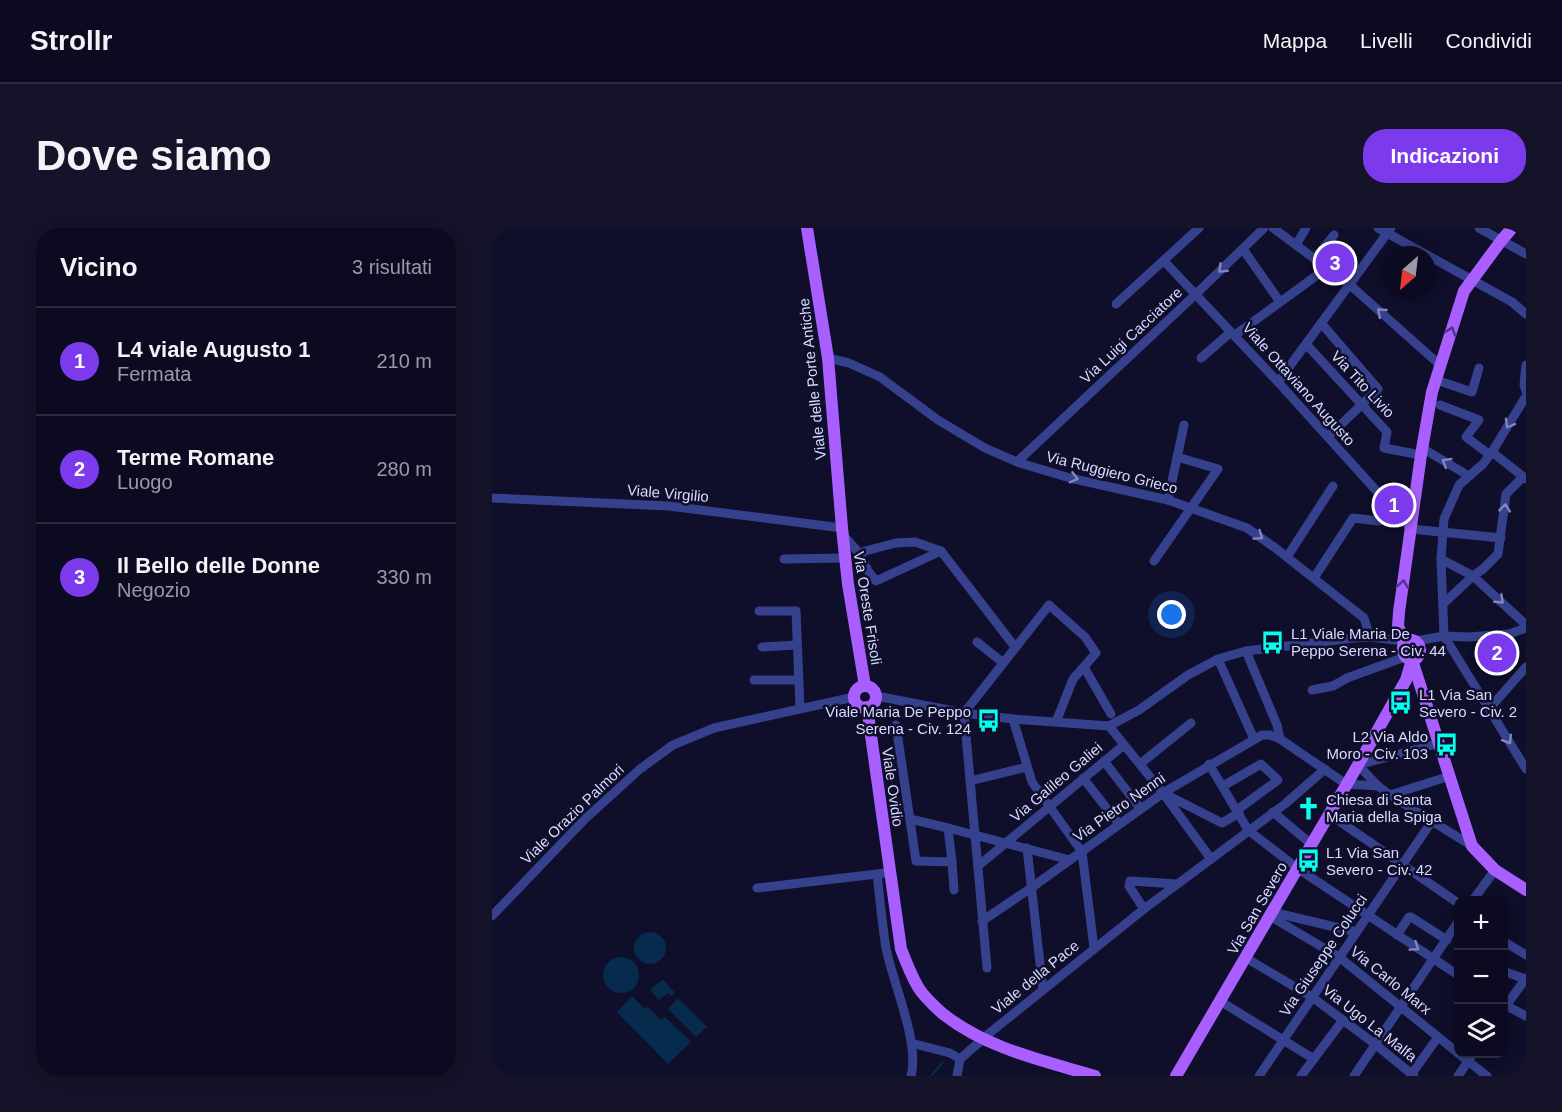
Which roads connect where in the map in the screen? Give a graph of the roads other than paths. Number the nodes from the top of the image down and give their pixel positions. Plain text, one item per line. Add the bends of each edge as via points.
1 (807, 228) edge
2 (1199, 228) edge
3 (1264, 228) edge
4 (1273, 228) edge
5 (1306, 228) edge
6 (1378, 228) edge
7 (1479, 228) edge
8 (1512, 228) edge
9 (1390, 231) edge
10 (1334, 236) dead end
11 (1501, 241) junction
12 (1296, 245) junction
13 (1413, 246) edge
14 (1243, 249) junction
15 (1526, 255) edge
16 (1315, 258) junction
17 (1436, 260) edge
18 (1164, 261) junction
19 (1327, 268) junction
20 (1471, 280) junction
21 (1350, 285) junction
22 (1196, 294) junction
23 (1280, 302) junction
24 (1116, 304) dead end
25 (1526, 312) edge
26 (1321, 323) junction
27 (1233, 334) junction
28 (1306, 344) junction
29 (828, 358) junction
30 (1201, 358) dead end
31 (1440, 364) junction
32 (1526, 365) edge
33 (1479, 368) dead end
34 (1436, 380) junction
35 (1278, 382) junction
36 (1526, 391) edge
37 (1526, 396) edge
38 (1362, 405) junction
39 (1440, 405) dead end
40 (1184, 425) dead end
41 (1328, 437) junction
42 (1422, 452) junction
43 (1491, 454) junction
44 (1177, 457) junction
45 (1017, 462) junction
46 (1469, 476) junction
47 (1524, 478) edge
48 (1333, 486) dead end
49 (492, 498) edge
50 (1383, 498) junction
51 (1168, 500) junction
52 (1191, 508) junction
53 (1411, 529) junction
54 (842, 531) junction
55 (1442, 531) junction
56 (1501, 538) junction
57 (941, 551) junction
58 (860, 554) junction
59 (1441, 556) junction
60 (1287, 557) junction
61 (845, 558) junction
62 (784, 559) dead end
63 (1154, 561) dead end
64 (1473, 576) junction
65 (1314, 578) junction
66 (1443, 604) junction
67 (759, 611) dead end
68 (1398, 626) junction
69 (1526, 626) edge
70 (1444, 636) junction
71 (1370, 637) junction
72 (1384, 638) junction
73 (1430, 638) junction
74 (976, 642) dead end
75 (797, 645) junction
76 (762, 647) dead end
77 (1015, 647) junction
78 (1410, 650) junction
79 (1246, 651) junction
80 (1218, 659) junction
81 (1002, 662) junction
82 (1084, 667) junction
83 (1526, 667) edge
84 (754, 680) dead end
85 (798, 680) junction
86 (865, 686) junction
87 (1312, 690) dead end
88 (876, 696) junction
89 (854, 697) junction
90 (867, 707) junction
91 (800, 708) junction
92 (1489, 709) junction
93 (964, 713) junction
94 (1111, 714) dead end
95 (1013, 719) junction
96 (1056, 722) junction
97 (1191, 723) dead end
98 (896, 725) dead end
99 (1109, 726) junction
100 (1254, 739) junction
101 (1280, 739) junction
102 (1440, 743) junction
103 (1124, 745) junction
104 (1104, 761) junction
105 (1140, 764) junction
106 (1209, 764) junction
107 (1358, 765) junction
108 (1027, 767) junction
109 (1325, 769) junction
110 (1526, 769) edge
111 (1449, 776) junction
112 (1083, 778) junction
113 (970, 781) junction
114 (1346, 784) junction
115 (1223, 786) junction
116 (1378, 786) junction
117 (1163, 793) junction
118 (1390, 795) junction
119 (1049, 807) junction
120 (1140, 808) junction
121 (1238, 812) junction
122 (1273, 812) junction
123 (1329, 814) junction
124 (910, 819) junction
125 (1432, 821) junction
126 (1119, 824) junction
127 (948, 828) junction
128 (1248, 830) junction
129 (975, 834) junction
130 (1006, 842) junction
131 (1311, 844) junction
132 (1472, 846) junction
133 (1027, 848) junction
134 (1082, 852) junction
135 (1211, 859) junction
136 (1070, 860) junction
137 (952, 862) junction
138 (1402, 865) junction
139 (978, 866) junction
140 (1297, 868) junction
141 (1495, 870) junction
142 (891, 872) junction
143 (877, 874) junction
144 (1177, 885) junction
145 (757, 888) dead end
146 (1031, 888) junction
147 (954, 890) dead end
148 (1526, 890) edge
149 (1476, 896) edge
150 (1454, 900) edge
151 (1144, 909) junction
152 (1271, 914) junction
153 (1368, 915) junction
154 (492, 916) edge
155 (982, 921) junction
156 (1454, 929) edge
157 (1356, 932) junction
158 (1397, 935) junction
159 (1447, 940) junction
160 (1508, 944) edge
161 (1094, 948) junction
162 (1526, 955) edge
163 (1339, 957) junction
164 (1246, 958) junction
165 (1433, 959) junction
166 (987, 968) dead end
167 (1454, 972) edge
168 (1508, 972) edge
169 (1526, 978) edge
170 (1043, 990) junction
171 (1312, 997) junction
172 (1220, 1001) junction
173 (1506, 1004) edge
174 (1401, 1007) junction
175 (1508, 1009) edge
176 (1526, 1016) edge
177 (1343, 1020) junction
178 (1437, 1037) junction
179 (1284, 1040) junction
180 (912, 1043) junction
181 (1375, 1044) junction
182 (1454, 1049) edge
183 (1470, 1058) edge
184 (1472, 1058) edge
185 (960, 1059) junction
186 (1314, 1059) junction
187 (1412, 1075) edge
188 (911, 1076) edge
189 (957, 1076) edge
190 (1095, 1076) edge
191 (1176, 1076) edge
192 (1259, 1076) edge
193 (1301, 1076) edge
194 (1354, 1076) edge
195 (1458, 1076) edge
196 (1487, 1076) edge

1 - 29 main road, Viale delle Porte Antiche
2 - 18 street
3 - 14 street, Via Luigi Cacciatore
4 - 12 street
5 - 12 street
6 - 9 street
7 - 11 street
8 - 11 main road
9 - 13 street
9 - 21 street
10 - 16 street
11 - 15 street
11 - 20 main road
12 - 16 street
14 -> 22 street, Via Luigi Cacciatore
14 - 23 street
16 - 19 street
17 - 20 street
18 - 22 street, Viale Ottaviano Augusto
18 - 24 street
19 - 21 street
19 - 23 street
20 - 25 street
31 -> 20 main road
21 - 26 street
31 -> 21 street
22 - 27 street, Viale Ottaviano Augusto
22 - 45 street, Via Luigi Cacciatore
23 - 27 street
26 - 28 street
26 - 38 street via 1378,389
27 - 30 street
27 - 35 street, Viale Ottaviano Augusto
28 - 35 street
28 - 38 street, Via Tito Livio
29 - 45 street, Via Ruggiero Grieco via 879,377 938,420
29 - 54 main road, Viale delle Porte Antiche
31 - 34 main road
32 - 36 street
33 - 34 street via 1472,392
34 - 42 main road
35 - 41 street, Viale Ottaviano Augusto
37 -> 43 street
38 - 41 street
38 - 42 street, Via Tito Livio via 1387,432 1384,448
39 - 43 street via 1479,420 1466,437
40 - 44 street
41 - 50 street, Viale Ottaviano Augusto
46 -> 42 street
42 - 53 main road
43 - 46 street
43 - 47 street
44 - 51 street
44 - 52 street via 1218,469
45 -> 51 street, Via Ruggiero Grieco
46 - 55 street via 1459,485 1445,513
56 -> 47 street via 1506,494
48 - 60 street
49 - 54 street, Viale Virgilio via 669,506
50 - 53 street, Viale Ottaviano Augusto
50 - 65 street via 1379,521 1353,518
51 - 52 street, Via Ruggiero Grieco
52 -> 60 street, Via Ruggiero Grieco via 1247,528
52 - 63 street
53 - 55 street
68 -> 53 main road
54 - 58 street, Via Oreste Frisoli
54 - 61 main road, Via Oreste Frisoli
55 - 56 street
55 - 59 street
56 - 64 street via 1498,554
57 - 58 street, Via Oreste Frisoli via 915,542 896,543
57 - 58 street, Via Oreste Frisoli via 876,581
57 - 77 street
59 - 64 street
59 - 66 street
60 - 65 street, Via Ruggiero Grieco
61 - 62 street
61 - 86 main road, Via Oreste Frisoli
64 - 66 street
64 -> 69 street
65 - 71 street, Via Ruggiero Grieco via 1364,618
66 - 70 street
67 - 75 street via 796,611
68 - 72 street
68 - 78 main road
69 - 70 street via 1509,634
70 - 73 street
70 - 92 street
71 - 72 street
71 - 79 street
72 - 78 street
73 - 78 street
73 - 78 street
74 - 81 street
75 - 76 street
75 - 85 street
77 - 81 street
77 - 82 street via 1049,604 1085,637 1096,653
78 - 87 street via 1333,686
78 - 102 main road
78 - 107 main road, Via San Severo via 1406,680
79 - 80 street
79 - 101 street
80 - 99 street
80 - 100 street
81 - 93 street
82 - 94 street
82 - 96 street via 1073,679
83 - 92 street
84 - 85 street
85 - 91 street
86 - 88 main road
86 - 89 main road
88 - 90 main road
88 - 93 street
89 - 90 main road via 859,705
89 - 91 street, Viale Orazio Palmori
90 - 142 main road, Viale Ovidio
91 - 154 street, Viale Orazio Palmori via 714,728 673,746 640,769 585,819
92 -> 110 street
93 - 95 street
93 - 113 street
95 - 96 street
95 - 108 street
96 - 99 street
97 - 105 street
98 - 124 street
99 - 103 street
100 - 101 street, Via Pietro Nenni via 1267,734
100 - 106 street, Via Pietro Nenni
101 - 109 street
102 - 107 street
102 - 111 main road
103 - 104 street, Via Galileo Galiei
103 - 105 street
104 - 112 street, Via Galileo Galiei
104 - 120 street
105 - 117 street
106 - 115 street
106 - 117 street, Via Pietro Nenni
107 - 114 main road, Via San Severo
107 - 116 street
108 - 113 street
108 - 119 street
109 - 114 street
109 - 122 street, Viale della Pace
111 - 118 street
111 - 132 main road
112 - 119 street, Via Galileo Galiei
112 - 126 street
113 - 129 street
114 - 116 street
114 - 123 main road, Via San Severo
115 - 121 street
115 - 121 street via 1262,764 1278,780
116 - 118 street
117 - 120 street, Via Pietro Nenni
117 - 121 street via 1222,823
117 - 135 street
118 - 125 street
119 - 130 street, Via Galileo Galiei
119 - 134 street
120 - 126 street, Via Pietro Nenni
121 - 128 street
122 - 128 street, Viale della Pace
122 - 131 street
123 - 131 main road, Via San Severo
123 - 138 street
124 - 127 street
124 - 137 street via 916,861
125 - 132 street
125 - 138 street, Via Giuseppe Colucci
126 - 134 street, Via Pietro Nenni
127 - 129 street
127 - 137 street
128 - 135 street, Viale della Pace
128 - 140 street
129 - 130 street
129 - 139 street
130 - 133 street
130 - 139 street, Via Galileo Galiei
131 - 140 main road, Via San Severo
132 - 141 main road
133 - 136 street
133 - 146 street
134 - 136 street, Via Pietro Nenni
134 - 161 street
135 - 144 street, Viale della Pace
136 - 146 street, Via Pietro Nenni
137 - 147 street
138 - 150 street
138 - 153 street, Via Giuseppe Colucci
139 - 155 street
140 - 152 main road, Via San Severo
140 - 153 street
141 - 148 main road
141 - 149 street
142 - 143 street
142 - 190 main road, Viale Ovidio via 901,950 919,989 929,1000 971,1034 1020,1054
143 - 145 street
143 - 180 street via 886,948
144 - 151 street, Viale della Pace
144 - 151 street via 1130,881 1129,886
146 - 155 street, Via Pietro Nenni
146 - 170 street
151 - 161 street, Viale della Pace
152 - 157 street
152 - 163 street, Via Carlo Marx
152 - 164 main road, Via San Severo
153 - 157 street, Via Giuseppe Colucci
153 - 158 street
155 - 166 street
156 - 159 street
157 - 163 street, Via Giuseppe Colucci
158 - 159 street via 1411,916
158 -> 165 street
159 - 165 street
160 - 162 street
161 - 170 street, Viale della Pace
163 - 171 street, Via Giuseppe Colucci
163 - 174 street, Via Carlo Marx
164 - 171 street, Via Ugo La Malfa
164 - 172 main road, Via San Severo
165 - 167 street
165 - 174 street
168 - 169 street
169 - 173 street
170 - 185 street, Viale della Pace
171 - 177 street, Via Ugo La Malfa
171 - 179 street, Via Giuseppe Colucci
172 - 179 street
172 - 191 main road, Via San Severo
174 - 178 street, Via Carlo Marx
174 - 181 street
175 - 176 street
177 - 181 street, Via Ugo La Malfa
177 - 186 street
178 - 182 street, Via Carlo Marx
178 - 187 street
179 - 186 street
179 - 192 street, Via Giuseppe Colucci
180 - 185 street
180 - 188 street
181 - 187 street, Via Ugo La Malfa
181 - 194 street
183 - 195 street
184 - 196 street, Via Carlo Marx
185 - 189 street
186 - 193 street

